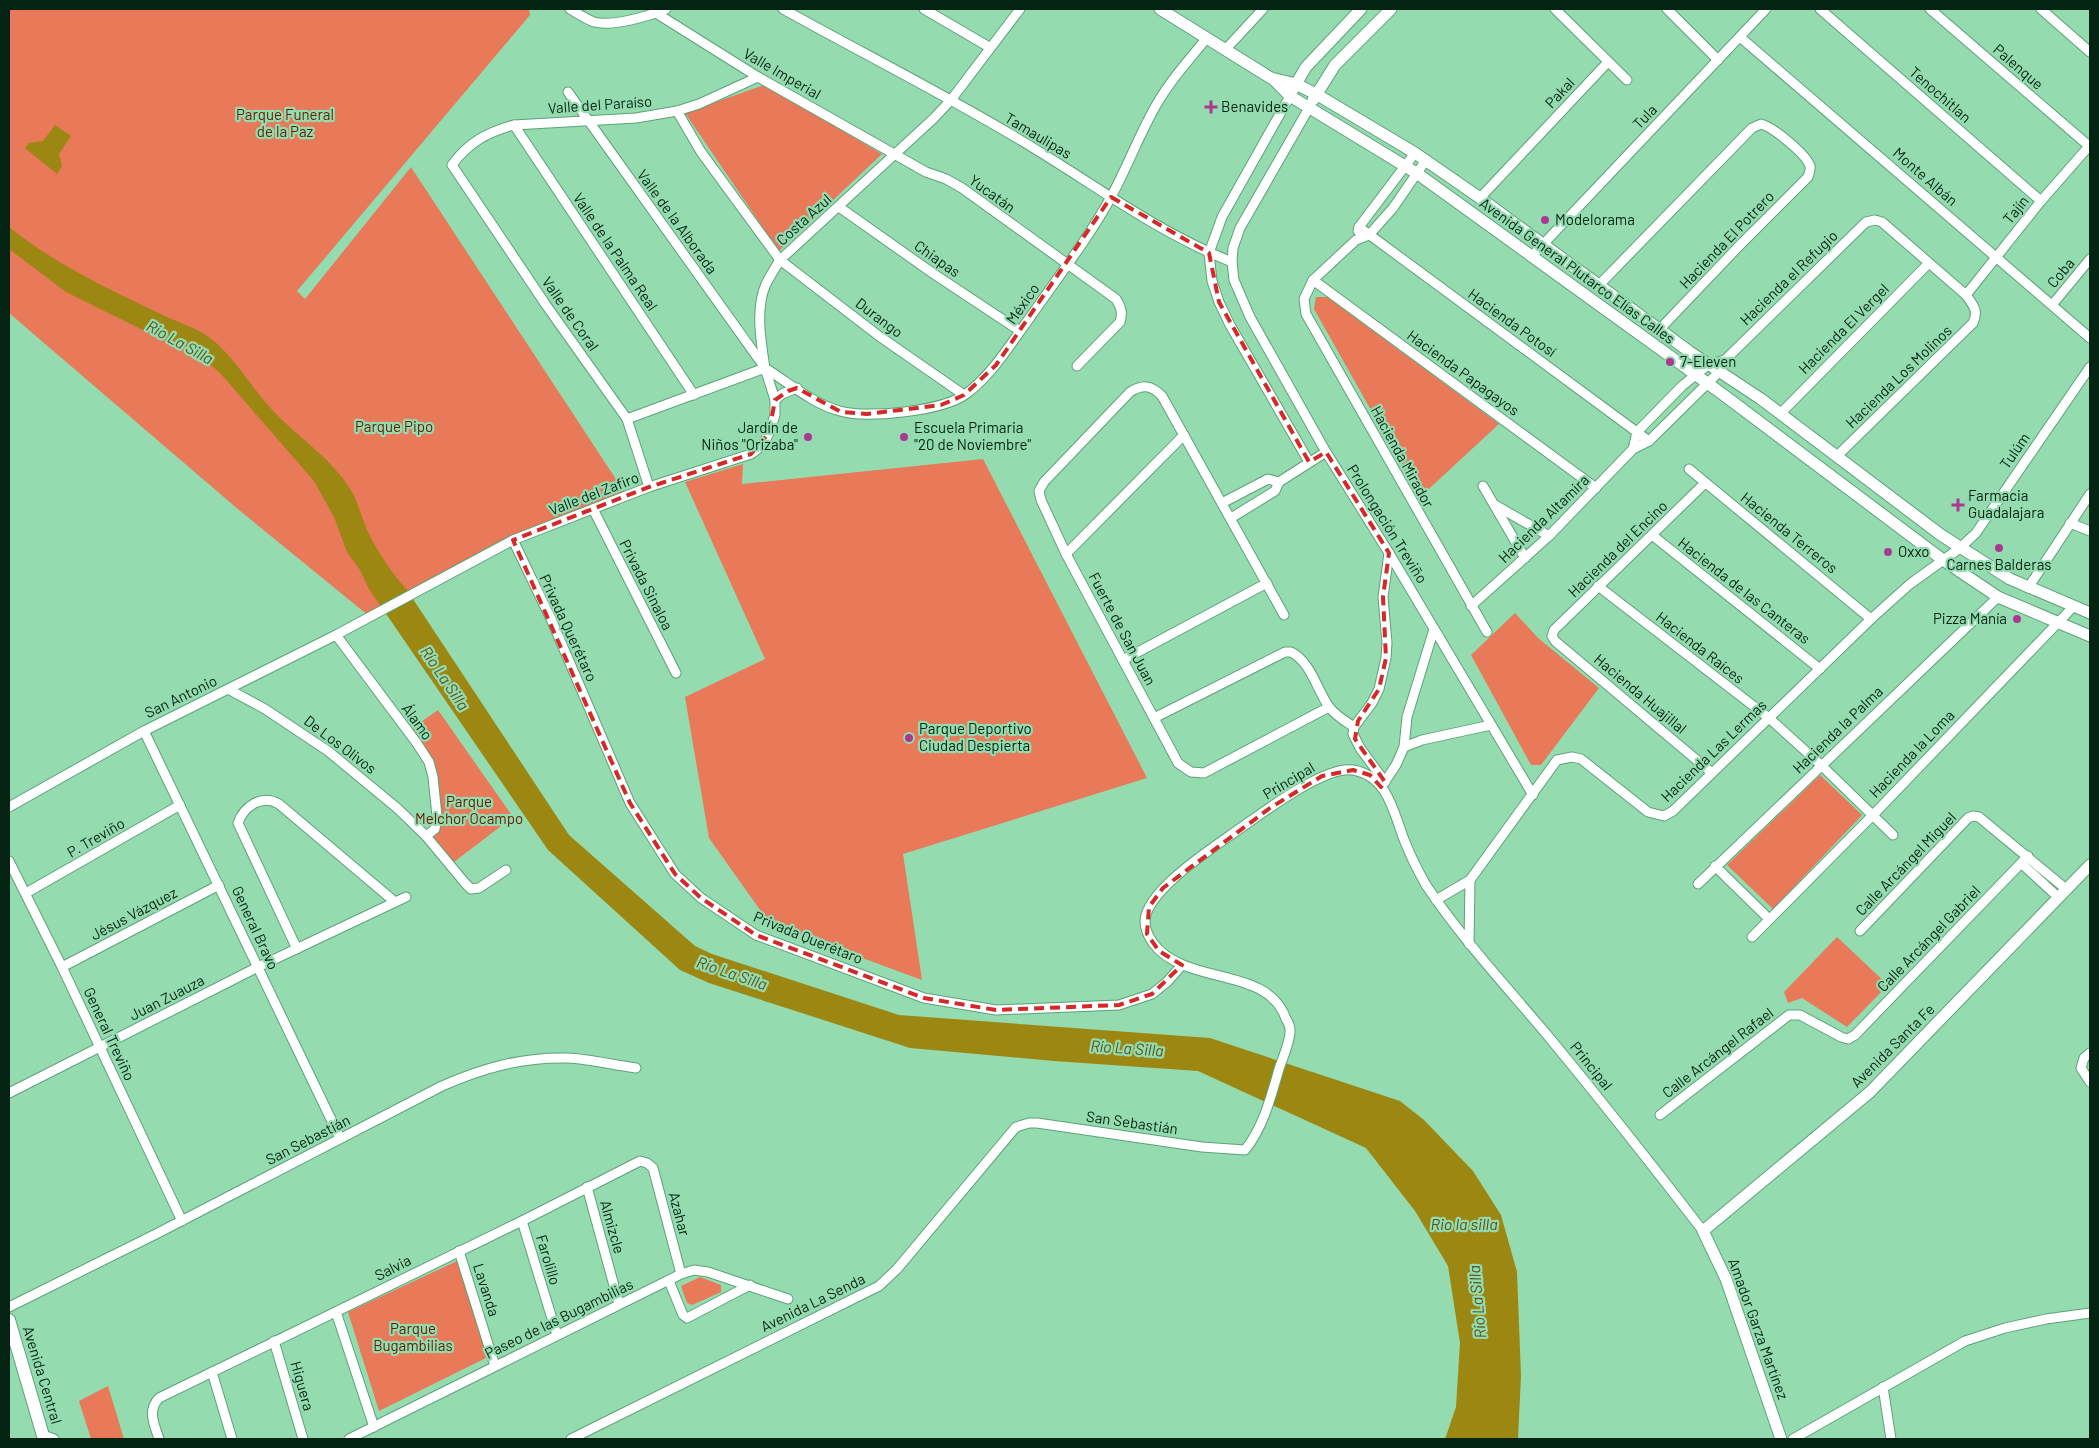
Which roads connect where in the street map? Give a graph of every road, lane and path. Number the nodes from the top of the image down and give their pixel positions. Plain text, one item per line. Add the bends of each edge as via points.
1 (570, 9) edge
2 (666, 9) edge
3 (783, 9) edge
4 (924, 9) edge
5 (1020, 9) edge
6 (1160, 9) edge
7 (1263, 9) edge
8 (1361, 9) edge
9 (1391, 9) edge
10 (1555, 9) edge
11 (1668, 9) edge
12 (1766, 9) edge
13 (1820, 9) edge
14 (1930, 9) edge
15 (2041, 9) edge
16 (656, 13) junction
17 (1740, 37) junction
18 (1206, 39) junction
19 (989, 48) junction
20 (1225, 50) junction
21 (2090, 52) edge
22 (1718, 60) junction
23 (1608, 62) junction
24 (758, 78) junction
25 (1272, 78) junction
26 (1627, 80) dead end
27 (1296, 84) junction
28 (568, 92) dead end
29 (1316, 94) junction
30 (1290, 96) junction
31 (950, 100) junction
32 (1308, 108) junction
33 (676, 111) junction
34 (587, 120) junction
35 (514, 125) junction
36 (2090, 146) edge
37 (1415, 153) junction
38 (896, 155) junction
39 (1426, 160) junction
40 (452, 166) joint
41 (1406, 167) junction
42 (1418, 174) junction
43 (1110, 198) junction
44 (1480, 198) junction
45 (2041, 201) junction
46 (839, 207) junction
47 (1359, 227) junction
48 (1369, 236) junction
49 (1356, 240) junction
50 (1543, 245) junction
51 (1210, 253) junction
52 (1531, 257) junction
53 (1997, 257) junction
54 (2090, 259) edge
55 (780, 260) junction
56 (1232, 262) junction
57 (1068, 263) junction
58 (1929, 264) junction
59 (1313, 280) junction
60 (1599, 285) junction
61 (1966, 295) junction
62 (2052, 305) junction
63 (1660, 329) junction
64 (1020, 331) junction
65 (2090, 338) edge
66 (1725, 360) junction
67 (1709, 364) junction
68 (1077, 366) dead end
69 (2090, 367) edge
70 (765, 368) junction
71 (1720, 371) junction
72 (1695, 375) junction
73 (1707, 384) junction
74 (797, 388) junction
75 (694, 395) junction
76 (964, 396) junction
77 (1761, 398) junction
78 (775, 400) junction
79 (1780, 414) junction
80 (1749, 415) junction
81 (627, 420) junction
82 (1637, 432) junction
83 (1184, 435) junction
84 (1649, 441) junction
85 (1633, 449) junction
86 (1326, 452) junction
87 (1837, 456) junction
88 (1309, 462) junction
89 (1689, 469) dead end
90 (1279, 482) junction
91 (1705, 483) junction
92 (1483, 486) dead end
93 (649, 487) junction
94 (1596, 488) junction
95 (2090, 494) edge
96 (1222, 503) junction
97 (1494, 504) junction
98 (593, 509) junction
99 (1230, 518) junction
100 (2070, 523) junction
101 (2090, 531) edge
102 (1652, 535) junction
103 (1550, 536) junction
104 (513, 540) junction
105 (1960, 548) junction
106 (1389, 553) junction
107 (1066, 554) junction
108 (1525, 558) junction
109 (1943, 560) junction
110 (1267, 583) junction
111 (1598, 586) junction
112 (2028, 588) junction
113 (1998, 597) junction
114 (1471, 606) junction
115 (2074, 607) junction
116 (2090, 613) edge
117 (1284, 614) dead end
118 (368, 616) joint
119 (1871, 618) junction
120 (2058, 623) junction
121 (1434, 629) junction
122 (1486, 632) dead end
123 (336, 635) junction
124 (1552, 636) joint
125 (2090, 636) edge
126 (1123, 660) junction
127 (1820, 668) junction
128 (676, 673) dead end
129 (228, 689) junction
130 (1329, 707) junction
131 (1154, 718) junction
132 (1769, 718) junction
133 (1491, 725) junction
134 (1354, 727) junction
135 (144, 731) junction
136 (1404, 747) junction
137 (1821, 765) junction
138 (1711, 772) junction
139 (1383, 784) junction
140 (1532, 795) junction
141 (180, 805) junction
142 (9, 807) edge
143 (1873, 815) junction
144 (1892, 835) dead end
145 (426, 836) junction
146 (2025, 860) junction
147 (9, 861) edge
148 (2090, 865) edge
149 (1715, 866) junction
150 (506, 870) dead end
151 (1470, 880) junction
152 (1698, 884) dead end
153 (219, 886) junction
154 (26, 893) junction
155 (2062, 893) junction
156 (406, 897) dead end
157 (1436, 900) junction
158 (395, 902) junction
159 (1769, 919) junction
160 (1860, 931) dead end
161 (1752, 937) dead end
162 (1469, 944) junction
163 (297, 949) junction
164 (1182, 965) junction
165 (62, 967) junction
166 (258, 967) junction
167 (1795, 1014) joint
168 (101, 1047) junction
169 (2090, 1053) edge
170 (636, 1068) dead end
171 (2090, 1082) edge
172 (9, 1093) edge
173 (1660, 1116) dead end
174 (1016, 1127) joint
175 (340, 1138) junction
176 (1245, 1150) joint
177 (647, 1162) joint
178 (587, 1187) junction
179 (182, 1220) junction
180 (522, 1221) junction
181 (1703, 1231) junction
182 (459, 1250) junction
183 (681, 1274) junction
184 (669, 1281) junction
185 (750, 1285) junction
186 (788, 1298) dead end
187 (619, 1304) junction
188 (9, 1307) edge
189 (336, 1312) junction
190 (2090, 1314) edge
191 (9, 1320) edge
192 (557, 1335) junction
193 (274, 1341) junction
194 (496, 1366) junction
195 (212, 1372) junction
196 (1883, 1387) junction
197 (374, 1427) junction
198 (47, 1438) edge
199 (158, 1439) edge
200 (232, 1439) edge
201 (303, 1439) edge
202 (349, 1439) edge
203 (571, 1439) edge
204 (1781, 1439) edge
205 (1793, 1439) edge
206 (1891, 1439) edge

1 - 16 street via 593,21 606,23
2 - 16 street
3 - 31 street, Tamaulipas
4 - 19 street
5 - 19 street, Costa Azul
6 - 18 street, Avenida General Plutarco Elías Calles
7 - 20 street
8 - 27 street via 1318,53
9 - 29 street via 1335,65
10 - 23 street
11 - 22 street
12 - 17 street, Tula
13 - 45 street, Tenochitlan
14 - 36 street, Palenque
15 - 21 street
16 - 24 street, Valle Imperial
17 - 22 street, Tula
17 - 53 street, Monte Albán
18 - 20 street, Avenida General Plutarco Elías Calles
18 - 43 street, México via 1158,101
19 - 31 street, Costa Azul
20 - 25 street, Avenida General Plutarco Elías Calles
22 - 50 street, Tula
23 - 26 street
23 - 44 street, Pakal
24 - 33 street, Valle del Paraíso
24 - 38 street, Valle Imperial
25 - 27 street, Avenida General Plutarco Elías Calles
25 - 30 street, Avenida General Plutarco Elías Calles
27 - 29 street, Avenida General Plutarco Elías Calles
27 - 30 street
28 - 34 street, Valle de la Alborada
29 - 32 street
29 - 37 street, Avenida General Plutarco Elías Calles
30 - 32 street, Avenida General Plutarco Elías Calles
30 - 51 street via 1222,217
31 - 38 street, Costa Azul
31 - 43 street, Tamaulipas via 1022,140
32 - 41 street, Avenida General Plutarco Elías Calles
32 - 56 street, Prolongación Treviño via 1240,228
33 - 34 street, Valle del Paraíso via 636,118
33 - 55 street, Durango via 707,160
34 - 35 street, Valle del Paraíso
34 - 70 street, Valle de la Alborada
35 - 40 street, Valle del Paraíso via 484,135
35 - 75 street, Valle de la Palma Real
36 - 45 street, Tajín
37 - 39 street, Avenida General Plutarco Elías Calles
37 - 41 street
38 - 46 street, Costa Azul
38 - 57 street, Yucatán via 962,188
39 - 42 street
39 - 44 street, Avenida General Plutarco Elías Calles
40 - 81 street, Valle de Coral
41 - 42 street, Avenida General Plutarco Elías Calles
41 - 47 street
42 - 48 street
42 - 52 street, Avenida General Plutarco Elías Calles
43 - 51 street
43 - 57 street, México
44 - 50 street, Avenida General Plutarco Elías Calles
45 - 53 street, Tajín
46 - 55 street, Costa Azul
46 - 64 street, Chiapas
47 - 48 street, Hacienda Potosí
47 - 49 street
48 - 49 street
48 - 82 street, Hacienda Potosí
49 - 59 street
50 - 52 street, Tula
50 - 60 street, Avenida General Plutarco Elías Calles
51 - 56 street
51 - 88 street via 1212,281 1230,326
52 - 72 street, Avenida General Plutarco Elías Calles
53 - 61 street, Tajín
53 - 62 street, Monte Albán
54 - 62 street, Coba
55 - 70 street, Costa Azul via 765,285 761,307
55 - 76 street, Durango
56 - 86 street, Prolongación Treviño via 1234,280 1250,317
57 - 64 street, México
57 - 68 street, Yucatán via 1116,299 1122,316 1120,322
58 - 61 street
58 - 66 street, Hacienda el Refugio via 1882,222 1866,222
58 - 79 street, Hacienda El Vergel
59 - 94 street, Hacienda Papagayos
59 - 114 street, Hacienda Mirador via 1306,292 1306,314
60 - 63 street, Avenida General Plutarco Elías Calles
60 - 63 street, Hacienda El Potrero via 1752,128 1761,124 1771,127 1807,160 1811,168 1808,177
61 - 87 street, Hacienda Los Molinos via 1977,315 1973,323
62 - 65 street, Monte Albán
63 - 67 street, Avenida General Plutarco Elías Calles
64 - 76 street, México via 996,365
66 - 67 street
66 - 71 street, Hacienda el Refugio
67 - 71 street, Avenida General Plutarco Elías Calles
67 - 72 street
69 - 105 street, Tulúm via 1984,521
70 - 74 street, México
70 - 75 street
70 - 78 street, Valle del Zafiro
71 - 73 street, Hacienda Altamira
71 - 77 street, Avenida General Plutarco Elías Calles
72 - 73 street, Avenida General Plutarco Elías Calles
72 - 82 street
73 - 80 street, Avenida General Plutarco Elías Calles
73 - 84 street, Hacienda Altamira
74 - 76 street, México via 819,403 841,412 867,414 941,405
74 - 78 street
75 - 81 street
77 - 79 street, Avenida General Plutarco Elías Calles
77 - 80 street
78 - 93 street, Valle del Zafiro via 770,433 762,446 751,454
79 - 87 street, Avenida General Plutarco Elías Calles
80 - 109 street, Avenida General Plutarco Elías Calles
81 - 93 street, Valle de Coral
82 - 84 street, Hacienda Potosí
82 - 85 street
83 - 96 street
83 - 107 street
83 - 107 street, Fuerte de San Juan via 1162,396 1149,386 1140,386 1130,392 1040,490 1040,500
84 - 85 street, Hacienda Altamira
85 - 94 street, Hacienda Altamira
86 - 88 street
86 - 106 street, Prolongación Treviño
87 - 105 street, Avenida General Plutarco Elías Calles
88 - 90 street
89 - 91 street, Hacienda Terreros
90 - 96 street via 1268,479
90 - 99 street via 1275,491
91 - 102 street, Hacienda del Encino
91 - 119 street, Hacienda Terreros
92 - 97 street
93 - 98 street, Valle del Zafiro
94 - 103 street, Hacienda Altamira
95 - 100 street
96 - 99 street
97 - 103 street
97 - 108 street
98 - 104 street, Valle del Zafiro
98 - 128 street, Privada Sinaloa
99 - 110 street
100 - 101 street
100 - 112 street
102 - 111 street, Hacienda del Encino
102 - 127 street, Hacienda de las Canteras
103 - 108 street, Hacienda Altamira
104 - 118 street, Valle del Zafiro
104 - 164 street, Privada Querétaro via 630,803 675,874 701,898 756,935 924,998 996,1010 1119,1005 1152,994
105 - 109 street, Tulúm
105 - 112 street, Avenida General Plutarco Elías Calles
106 - 121 street, Prolongación Treviño
106 - 134 street via 1383,597 1386,658 1379,689
107 - 126 street, Fuerte de San Juan
108 - 114 street, Hacienda Altamira
109 - 113 street, Avenida General Plutarco Elías Calles
109 - 119 street, Hacienda Las Lermas
110 - 117 street
110 - 126 street
111 - 124 street, Hacienda del Encino via 1554,630
111 - 132 street, Hacienda Raíces
112 - 115 street, Avenida General Plutarco Elías Calles
113 - 120 street, Avenida General Plutarco Elías Calles
113 - 137 street, Hacienda la Palma
114 - 122 street, Hacienda Mirador
115 - 116 street, Avenida General Plutarco Elías Calles
115 - 120 street, Hacienda la Loma
118 - 123 street, San Antonio
119 - 127 street, Hacienda Las Lermas
120 - 125 street, Avenida General Plutarco Elías Calles
120 - 143 street, Hacienda la Loma
121 - 133 street, Prolongación Treviño
121 - 136 street via 1407,717
123 - 129 street, San Antonio
123 - 145 street, Álamo via 428,762 437,816 435,829
124 - 138 street, Hacienda Huajillal
126 - 131 street, Fuerte de San Juan
127 - 132 street, Hacienda Las Lermas
129 - 135 street, San Antonio
129 - 145 street, De Los Olivos via 328,750
130 - 131 street via 1303,661 1291,652 1285,652
130 - 131 street, Fuerte de San Juan via 1204,773 1191,772 1178,763
130 - 134 street
132 - 137 street, Hacienda Raíces
132 - 138 street, Hacienda Las Lermas
133 - 136 street
133 - 140 street, Prolongación Treviño
134 - 139 street via 1355,739
135 - 141 street, General Bravo
135 - 142 street, San Antonio
136 - 139 street
137 - 143 street, Hacienda Raíces
137 - 149 street, Hacienda la Palma
138 - 140 street, Hacienda Las Lermas via 1664,816 1648,812 1581,759 1572,757 1557,760
139 - 157 street, Principal via 1419,873
139 - 164 street, Principal via 1354,770 1339,770 1322,776 1262,813 1163,888 1149,907 1145,919 1147,934 1159,951
140 - 151 street, Hacienda Las Lermas
141 - 153 street, General Bravo
141 - 154 street, P. Treviño
143 - 144 street, Hacienda Raíces
143 - 159 street, Hacienda la Loma
145 - 150 street, De Los Olivos via 471,889 479,888
146 - 155 street, Calle Arcángel Miguel
146 - 160 street, Calle Arcángel Miguel via 1979,817 1968,818
146 - 167 street, Calle Arcángel Gabriel via 1855,1035 1841,1037
147 - 154 street, General Treviño
148 - 155 street, Avenida Santa Fe
149 - 152 street, Hacienda la Palma
149 - 159 street
151 - 157 street, Hacienda Las Lermas
151 - 162 street
153 - 165 street, Jésus Vázquez
153 - 166 street, General Bravo
154 - 165 street, General Treviño
155 - 181 street, Avenida Santa Fe via 1870,1092
156 - 158 street, Juan Zuauza
157 - 162 street, Principal
158 - 163 street, Juan Zuauza
158 - 163 street via 279,804 264,799 246,809 238,823
159 - 161 street, Hacienda la Loma
162 - 181 street, Principal via 1582,1076
163 - 166 street, Juan Zuauza
164 - 176 street, Principal via 1246,983 1265,992 1283,1009 1290,1030 1269,1104
165 - 168 street, General Treviño
166 - 168 street, Juan Zuauza
166 - 175 street, General Bravo
167 - 173 street, Calle Arcángel Rafael
168 - 172 street, Juan Zuauza
168 - 179 street, General Treviño
169 - 171 street via 2084,1058 2081,1068
170 - 175 street, San Sebastián via 568,1058 492,1066 442,1086
174 - 176 street, San Sebastián via 1037,1123 1202,1147
174 - 203 street, Avenida La Senda via 897,1269 879,1286
175 - 179 street, San Sebastián
177 - 178 street, Salvia via 640,1161
177 - 183 street, Azahar via 653,1168
178 - 180 street, Salvia
178 - 187 street, Almizcle
179 - 188 street, San Sebastián
180 - 182 street, Salvia
180 - 192 street, Farolillo
181 - 204 street, Amador Garza Martínez via 1726,1278
182 - 189 street, Salvia
182 - 194 street, Lavanda
183 - 184 street, Paseo de las Bugambilias
183 - 185 street, Paseo de las Bugambilias via 694,1270 708,1272
184 - 185 street via 687,1318
184 - 187 street, Paseo de las Bugambilias
185 - 186 street, Paseo de las Bugambilias
187 - 192 street, Paseo de las Bugambilias
189 - 193 street, Salvia
189 - 197 street
190 - 196 street via 2046,1319 1965,1341
191 - 198 main road, Avenida Central
192 - 194 street, Paseo de las Bugambilias
193 - 195 street, Salvia
193 - 201 street, Higuera
194 - 197 street, Paseo de las Bugambilias
195 - 199 street, Salvia via 153,1404
195 - 200 street
196 - 205 street
196 - 206 street
197 - 202 street, Paseo de las Bugambilias

